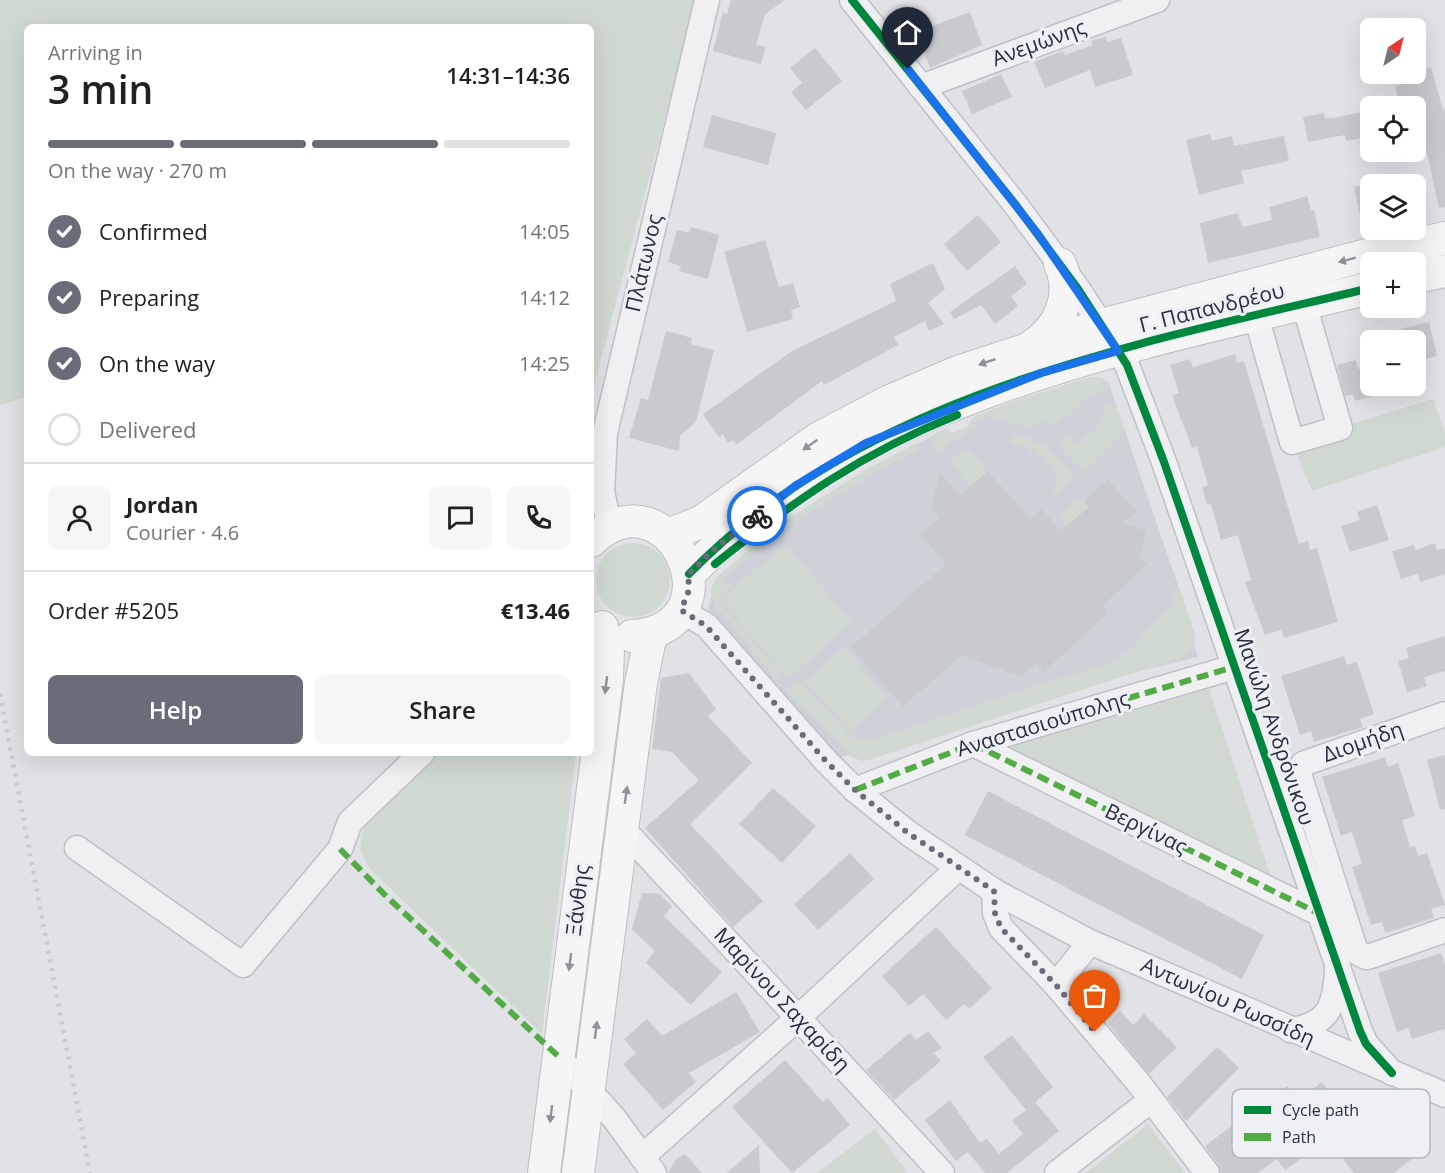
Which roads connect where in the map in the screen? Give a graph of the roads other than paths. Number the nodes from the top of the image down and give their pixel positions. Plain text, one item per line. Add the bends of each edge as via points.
1 (707, 0) edge
2 (852, 0) edge
3 (1157, 0) edge
4 (921, 87) junction
5 (1445, 238) edge
6 (1060, 264) junction
7 (1445, 271) edge
8 (1426, 276) edge
9 (1360, 291) edge
10 (1304, 304) junction
11 (1256, 316) junction
12 (1110, 338) junction
13 (1030, 348) junction
14 (601, 534) edge
15 (668, 535) junction
16 (689, 574) junction
17 (681, 610) junction
18 (597, 623) edge
19 (651, 634) junction
20 (1234, 667) junction
21 (1445, 714) edge
22 (973, 744) junction
23 (419, 756) edge
24 (855, 790) junction
25 (621, 827) junction
26 (77, 848) dead end
27 (1313, 860) junction
28 (958, 868) junction
29 (994, 891) junction
30 (1320, 914) junction
31 (1445, 930) edge
32 (1090, 942) junction
33 (1337, 964) junction
34 (1056, 985) junction
35 (798, 1018) junction
36 (1290, 1030) junction
37 (558, 1056) junction
38 (1392, 1073) junction
39 (588, 1088) junction
40 (1445, 1095) edge
41 (1151, 1100) junction
42 (648, 1165) edge
43 (544, 1173) edge
44 (578, 1173) edge
45 (942, 1173) edge
46 (1057, 1173) edge
47 (1208, 1173) edge

1 - 14 street, Πλάτωνος via 604,433
2 - 4 street, Μανώλη Ανδρόνικου
3 - 4 street, Ανεμώνης
4 - 6 street, Μανώλη Ανδρόνικου
5 -> 12 main road, Γ. Παπανδρέου via 1363,256
6 - 12 street, Μανώλη Ανδρόνικου
6 - 13 main road via 1066,286 1062,309 1050,331
7 - 8 main road
9 - 10 main road, Γ. Παπανδρέου
10 - 11 main road, Γ. Παπανδρέου
10 - 11 street via 1340,428 1292,442
11 - 12 main road, Γ. Παπανδρέου
12 - 13 main road, Γ. Παπανδρέου
12 - 16 main road, Γ. Παπανδρέου via 1041,373 866,443 795,486
12 - 20 street, Μανώλη Ανδρόνικου via 1136,384
13 -> 15 main road, Γ. Παπανδρέου via 958,372 819,438 701,522
14 - 15 main road via 641,523
15 - 16 main road via 683,552
16 - 17 main road via 688,593
17 - 19 main road
17 - 24 street, Αντωνίου Ρωσσίδη via 706,626
18 - 19 main road via 622,635
18 -> 37 main road, Ξάνθης via 608,647 607,679
25 -> 19 main road, Ξάνθης
20 - 22 street, Αναστασιούπολης
20 - 27 street, Μανώλη Ανδρόνικου
21 - 27 street, Διομήδη via 1308,762 1300,769
22 - 24 street, Αναστασιούπολης
22 - 30 street, Βεργίνας
23 - 26 street via 350,822 340,849 243,965
24 - 28 street, Αντωνίου Ρωσσίδη
25 - 35 street, Μαρίνου Σαχαρίδη
39 -> 25 main road, Ξάνθης
27 - 30 street, Μανώλη Ανδρόνικου
27 - 31 street via 1356,952 1366,957
28 - 29 street, Αντωνίου Ρωσσίδη
28 - 35 street
29 - 32 street, Αντωνίου Ρωσσίδη
29 - 34 street via 995,913 1001,928
30 - 33 street, Μανώλη Ανδρόνικου
32 - 34 street
32 - 36 street, Αντωνίου Ρωσσίδη
33 - 36 street via 1336,989 1327,1013 1308,1028
33 - 38 street, Μανώλη Ανδρόνικου via 1366,1044
34 - 41 street
35 - 42 street
35 - 45 street, Μαρίνου Σαχαρίδη
36 - 38 street, Αντωνίου Ρωσσίδη
37 - 39 street
37 -> 43 main road, Ξάνθης
38 - 40 street, Αντωνίου Ρωσσίδη
39 - 42 street
39 - 44 main road, Ξάνθης
41 - 46 street
41 - 47 street

